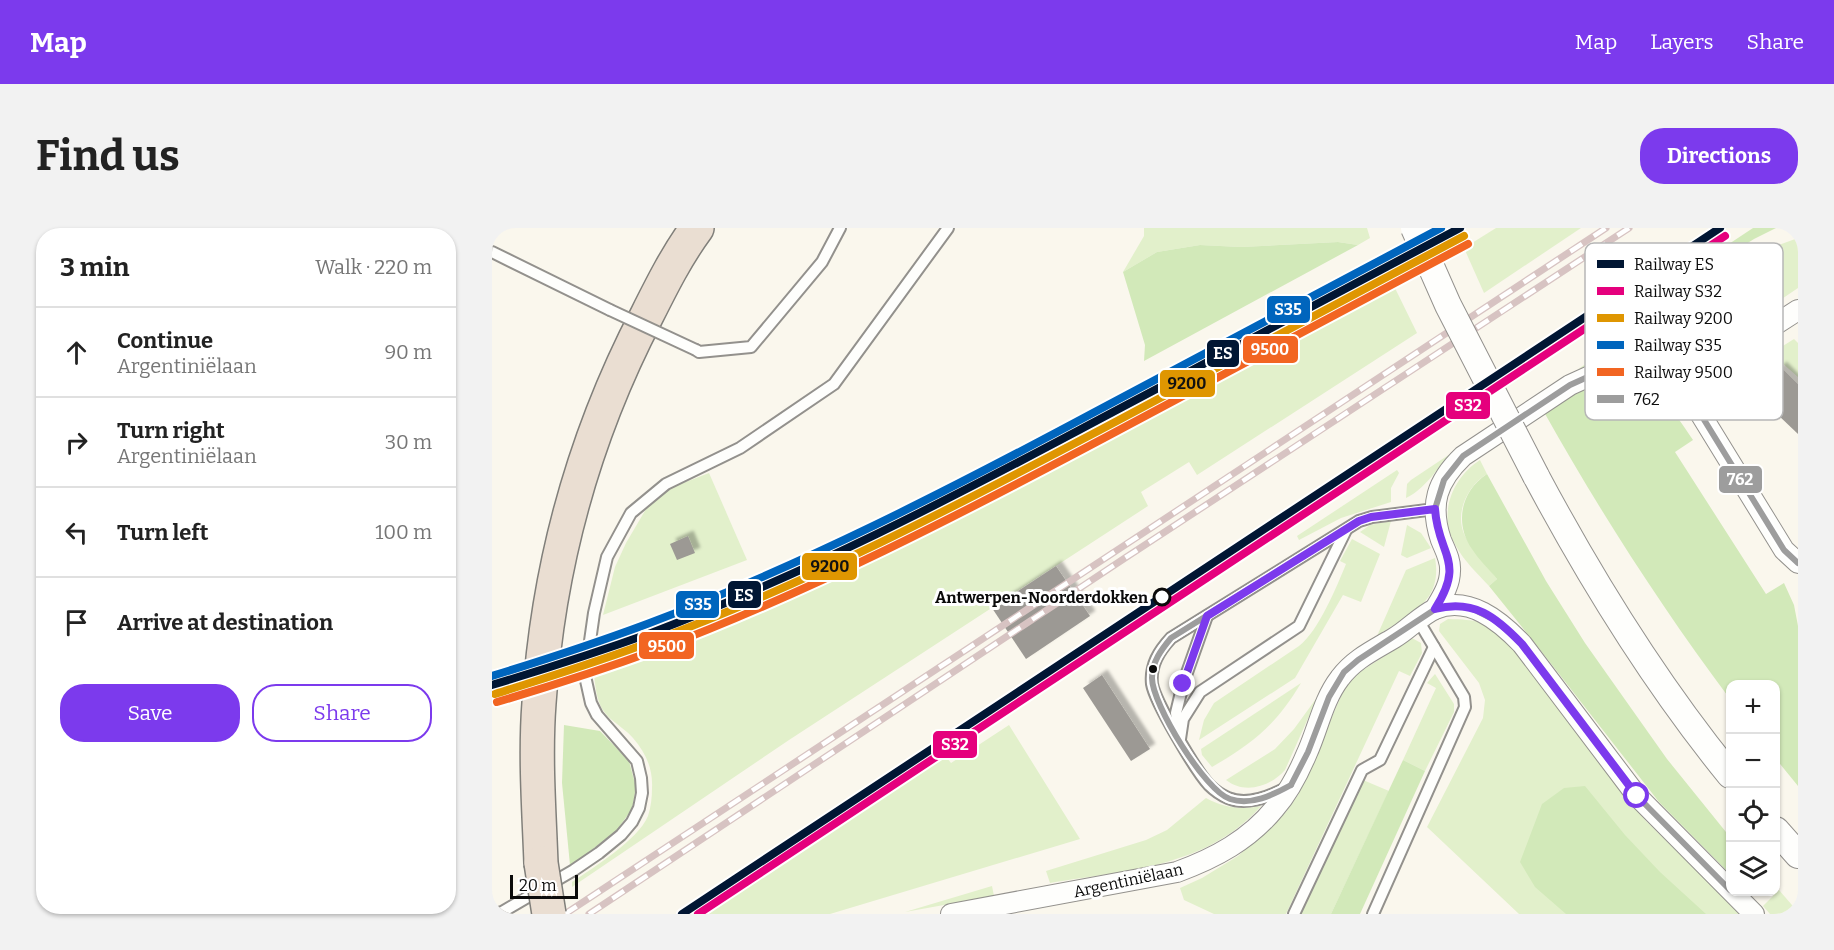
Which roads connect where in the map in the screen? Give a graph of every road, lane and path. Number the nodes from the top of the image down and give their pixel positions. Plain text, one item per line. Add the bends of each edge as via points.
1 (697, 228) edge
2 (840, 228) edge
3 (948, 228) edge
4 (1414, 228) edge
5 (492, 252) edge
6 (1798, 310) edge
7 (1783, 320) edge
8 (1585, 378) edge
9 (1704, 420) edge
10 (1435, 509) junction
11 (1346, 530) junction
12 (1798, 562) edge
13 (1427, 615) junction
14 (1207, 616) junction
15 (1434, 647) junction
16 (1179, 739) junction
17 (1726, 769) edge
18 (1291, 785) junction
19 (1780, 835) edge
20 (1798, 855) edge
21 (496, 914) edge
22 (549, 914) edge
23 (951, 914) edge
24 (1294, 914) edge
25 (1373, 914) edge
26 (1754, 914) edge

1 - 22 highway, bridge via 666,278 613,385 574,494 551,599 537,765
2 - 5 lane, bridge via 822,262 751,347 699,352
3 - 21 lane via 834,384 740,448 666,483 631,513 607,557 585,676 597,715 637,761 642,793 639,808 621,835 599,853
4 - 17 street, bridge via 1448,305 1562,525 1684,715
6 - 7 street
8 - 10 street, Argentiniëlaan via 1463,456 1441,482
9 - 12 street via 1784,550
10 - 11 lane via 1371,517
10 - 13 street, Argentiniëlaan via 1450,570 1449,583
11 - 14 lane
11 - 16 lane via 1299,626 1200,692 1183,719
13 - 15 lane
13 - 18 street, Argentiniëlaan via 1364,654 1339,679
13 - 26 street via 1451,605 1483,611 1509,631 1637,796
14 - 16 lane via 1176,713
14 - 16 lane via 1171,638 1152,667 1158,701
15 - 24 lane via 1380,760 1362,770
15 - 25 lane via 1464,697 1465,706
16 - 18 lane via 1209,785 1229,799 1260,799
18 - 23 street, Argentiniëlaan via 1257,828 1201,863 1177,872
19 - 20 street

